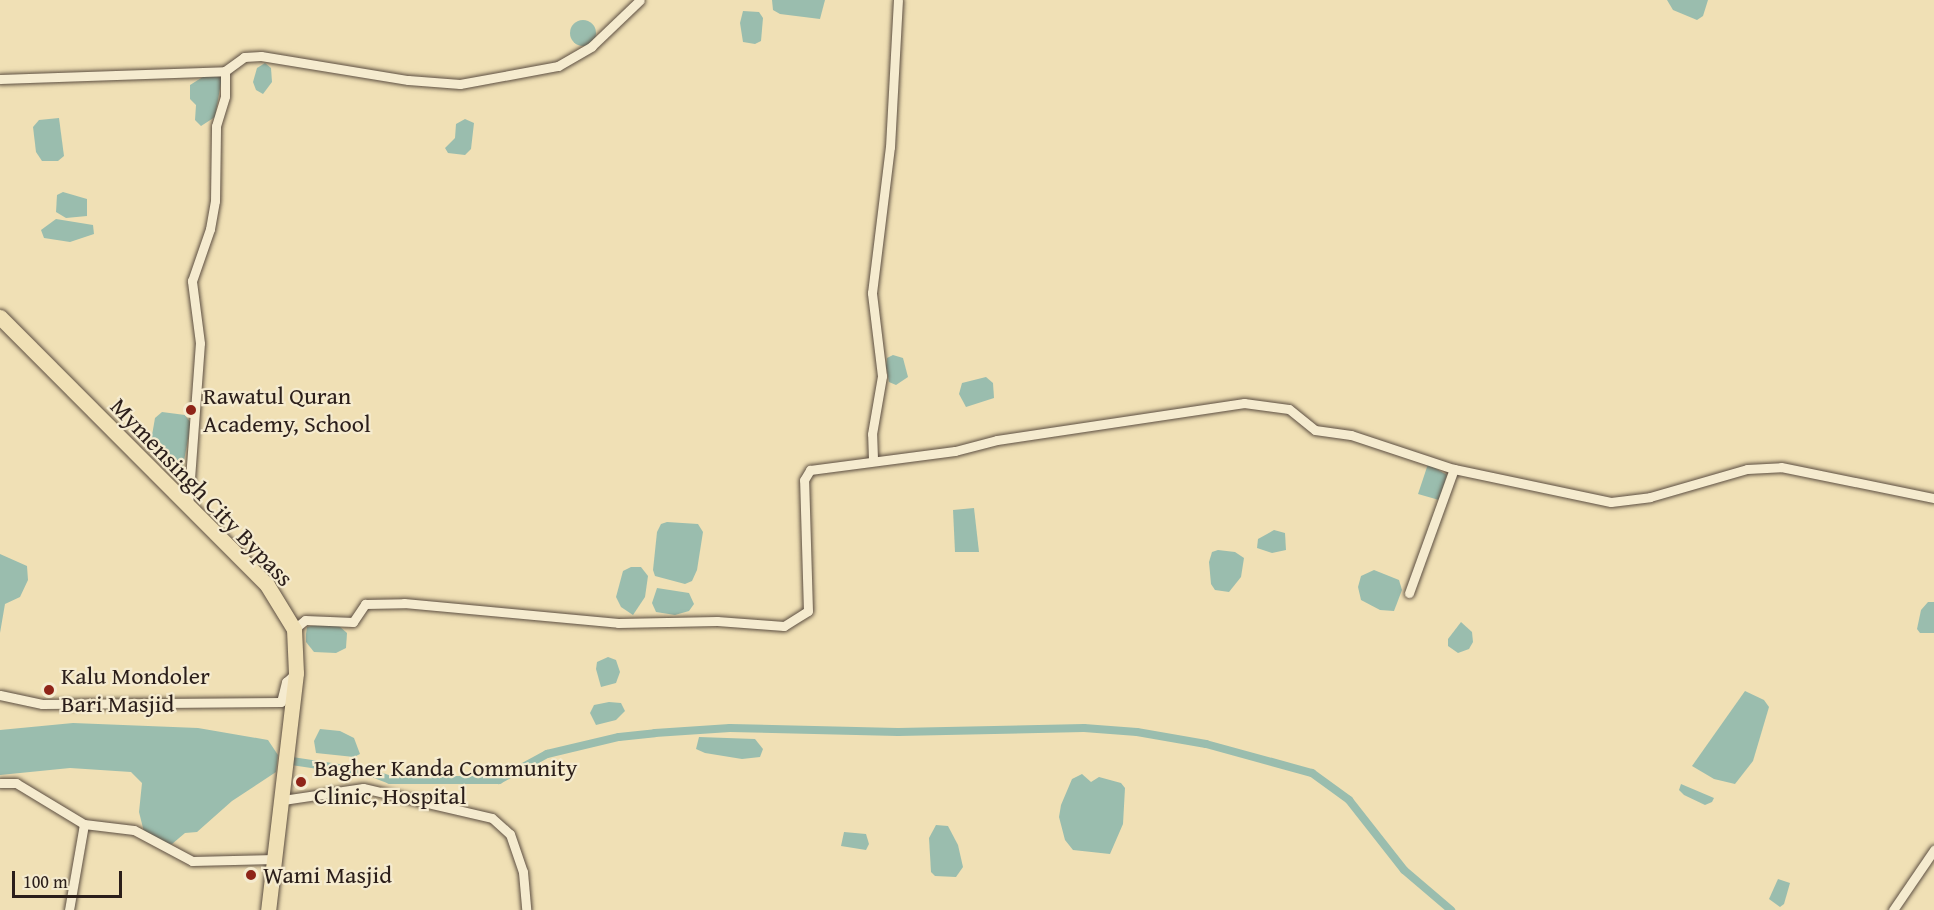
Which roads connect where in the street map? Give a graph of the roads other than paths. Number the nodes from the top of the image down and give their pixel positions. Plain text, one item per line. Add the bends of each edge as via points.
1 (640, 0) edge
2 (898, 0) edge
3 (225, 71) junction
4 (0, 79) edge
5 (0, 317) edge
6 (873, 459) junction
7 (1454, 469) junction
8 (1934, 498) edge
9 (188, 506) junction
10 (1408, 593) dead end
11 (294, 629) junction
12 (296, 673) junction
13 (0, 695) edge
14 (0, 783) edge
15 (283, 800) junction
16 (84, 824) junction
17 (1934, 850) edge
18 (275, 859) junction
19 (69, 910) edge
20 (268, 910) edge
21 (526, 910) edge
22 (1893, 910) edge

1 - 3 street via 592,46 558,66 506,77 460,84 408,80 261,56 243,57
2 - 6 street via 890,147 872,293 882,376 872,435
3 - 4 street
3 - 9 street via 225,96 216,126 215,201 192,281 200,343
5 - 9 highway, Mymensingh City Bypass
6 - 7 street via 955,451 996,440 1244,403 1289,409 1315,429 1351,435
6 - 11 street via 807,472 808,611 783,626 717,621 618,622 404,603 365,604 353,622 305,620
7 - 8 street via 1611,501 1650,496 1747,469 1781,467
7 - 10 street
9 - 11 highway, Mymensingh City Bypass via 267,585
11 - 12 highway, Mymensingh City Bypass
12 - 13 street via 286,682 281,702 42,704
12 - 15 highway, Mymensingh City Bypass
14 - 16 street via 16,783
15 - 18 highway, Mymensingh City Bypass
15 - 21 street via 363,788 492,818 510,834 523,872
16 - 18 street via 134,830 192,861
16 - 19 street
17 - 22 street
18 - 20 highway, Mymensingh City Bypass

